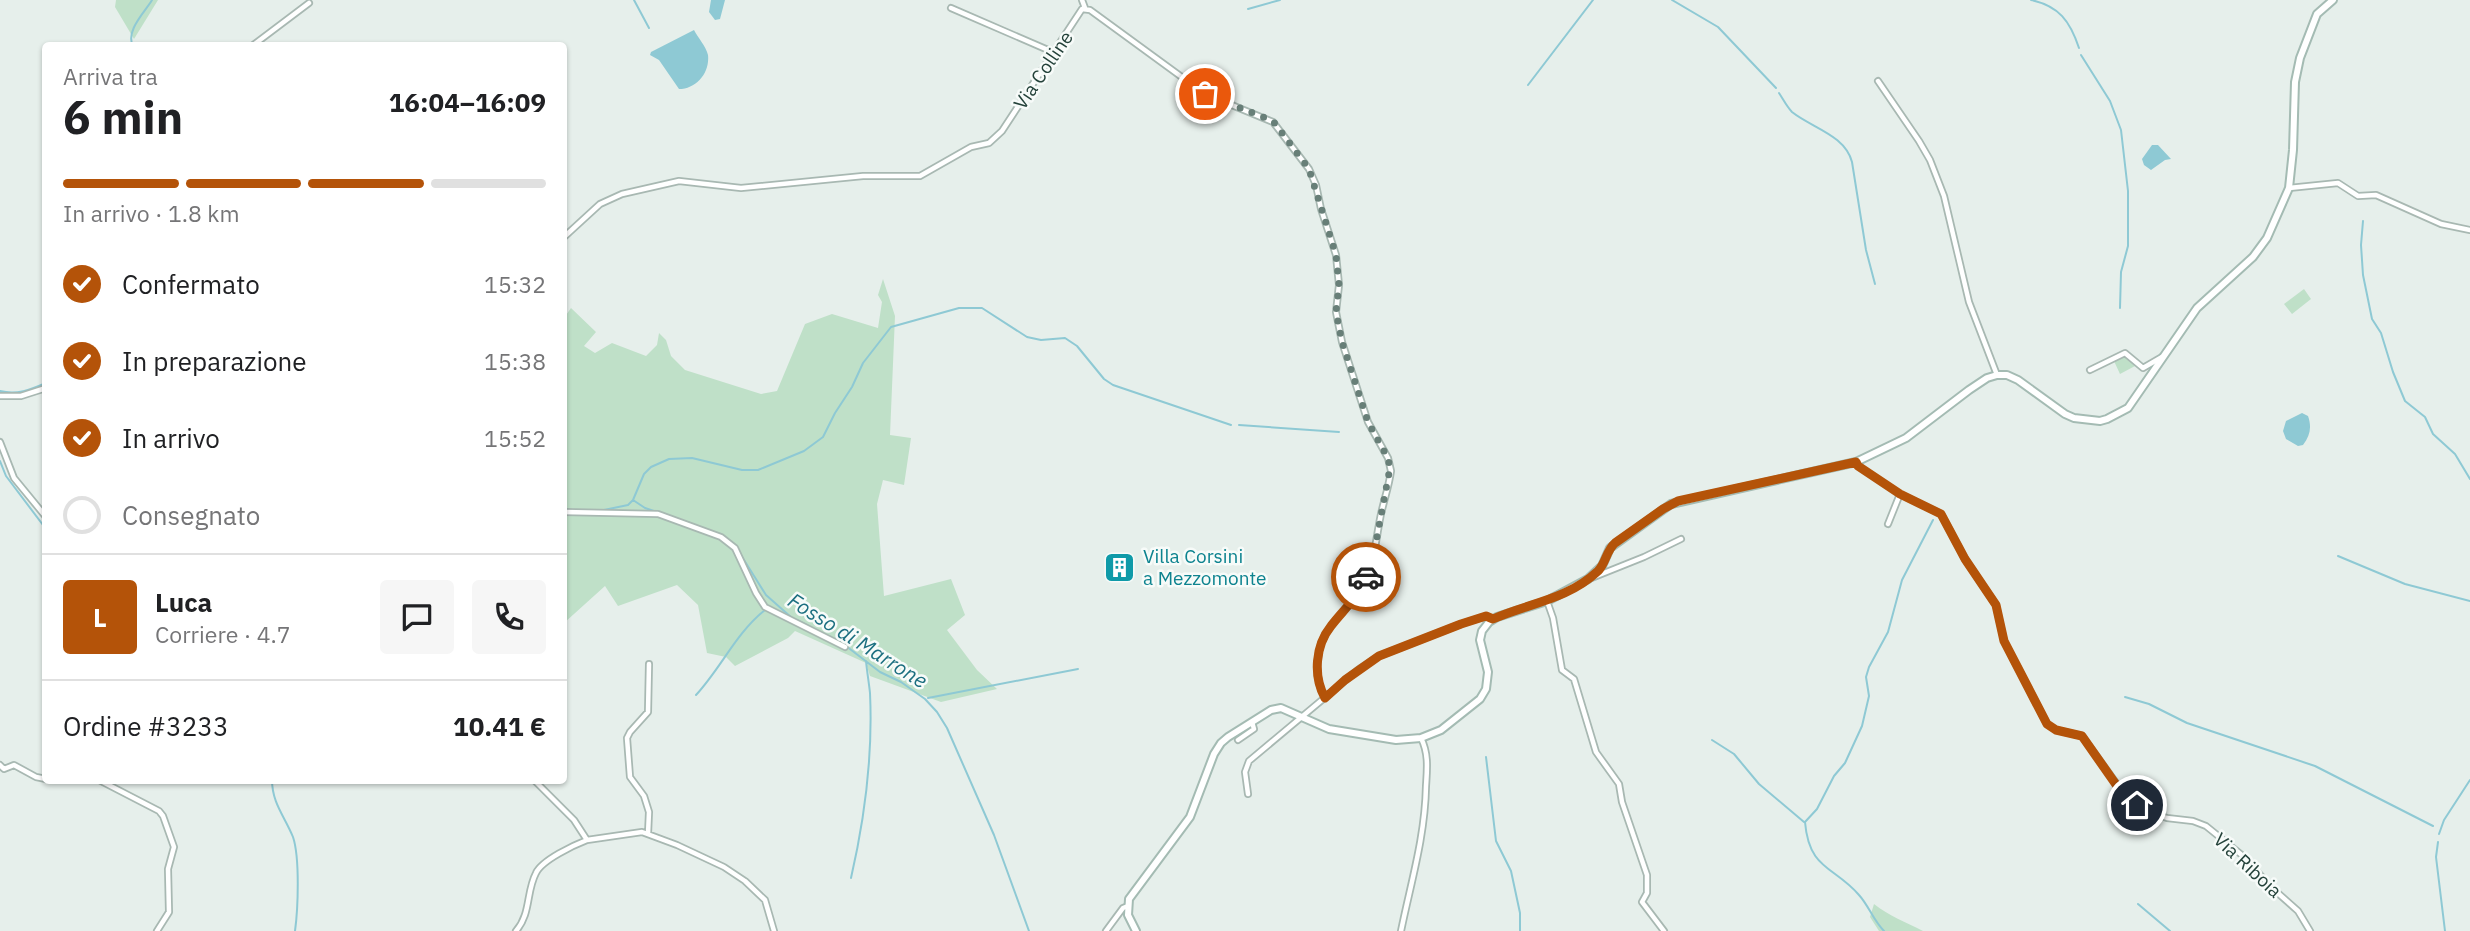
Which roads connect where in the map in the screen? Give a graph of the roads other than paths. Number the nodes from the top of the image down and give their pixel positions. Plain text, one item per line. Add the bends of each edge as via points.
1 (1082, 0) edge
2 (2333, 0) edge
3 (309, 3) dead end
4 (951, 8) dead end
5 (1085, 8) junction
6 (257, 42) edge
7 (1055, 53) junction
8 (1878, 81) dead end
9 (2289, 188) junction
10 (2470, 230) edge
11 (567, 234) edge
12 (2165, 354) junction
13 (2090, 370) dead end
14 (1997, 375) junction
15 (42, 389) edge
16 (0, 397) edge
17 (0, 442) edge
18 (1856, 462) junction
19 (1900, 494) junction
20 (42, 512) edge
21 (567, 512) edge
22 (1888, 524) dead end
23 (1681, 539) dead end
24 (1588, 579) junction
25 (1547, 601) junction
26 (1493, 619) junction
27 (845, 647) dead end
28 (649, 664) dead end
29 (1325, 698) junction
30 (1302, 719) junction
31 (1252, 722) junction
32 (1421, 738) junction
33 (1238, 740) dead end
34 (0, 765) edge
35 (42, 779) edge
36 (107, 784) edge
37 (538, 784) edge
38 (1248, 794) dead end
39 (648, 834) junction
40 (587, 840) junction
41 (1128, 906) junction
42 (157, 931) edge
43 (516, 931) edge
44 (774, 931) edge
45 (1106, 931) edge
46 (1136, 931) edge
47 (1401, 931) edge
48 (1664, 931) edge
49 (2310, 931) edge

1 - 5 street
2 - 9 main road via 2317,14 2300,58
3 - 6 street
4 - 7 street
5 - 7 street, Via Colline
5 - 29 street via 1205,94 1273,121 1316,185 1336,255 1336,312 1342,342 1368,422 1391,471 1364,583 1329,627 1320,648 1317,668
7 - 11 street, Via Colline via 989,143 971,146 920,176 863,176 741,188 680,181 608,198
8 - 14 street via 1930,160 1944,196 1969,302
9 - 10 street via 2338,183 2358,196 2376,195 2441,224
9 - 12 main road via 2260,249 2197,308
12 - 13 street via 2143,368 2125,353
12 - 14 main road via 2128,408 2100,421 2065,414 2018,380
14 - 18 main road via 1983,380 1906,438
15 - 16 street
17 - 20 street via 14,478
18 - 19 street, Via Riboia
18 - 24 main road via 1671,504 1615,543 1600,569
19 - 22 street
19 - 49 street, Via Riboia via 1941,514 1996,605 2004,641 2047,724 2082,736 2117,786 2137,805 2209,828 2298,911
21 - 27 street via 658,514 721,537 736,548 765,607
23 - 24 street
24 - 25 main road
25 - 26 main road
25 - 48 street via 1562,670 1574,679 1596,752 1619,783 1647,875 1642,902
26 - 29 street via 1486,616 1461,624 1379,656
26 - 32 main road via 1480,640 1488,672 1484,693 1449,725
28 - 39 street via 648,712 627,738 630,777 649,812
29 - 30 street
30 - 31 main road via 1280,708
30 - 32 main road via 1359,735
30 - 38 street via 1248,763
31 - 33 street via 1254,729
31 - 41 main road via 1217,748 1190,817
32 - 47 street via 1427,762 1426,812
34 - 35 street via 4,769 14,765
36 - 42 street via 159,811 170,832 174,847 168,869 169,907
37 - 40 street
39 - 40 street
39 - 44 street via 745,881 765,900
40 - 43 street via 540,867
41 - 45 street
41 - 46 main road

